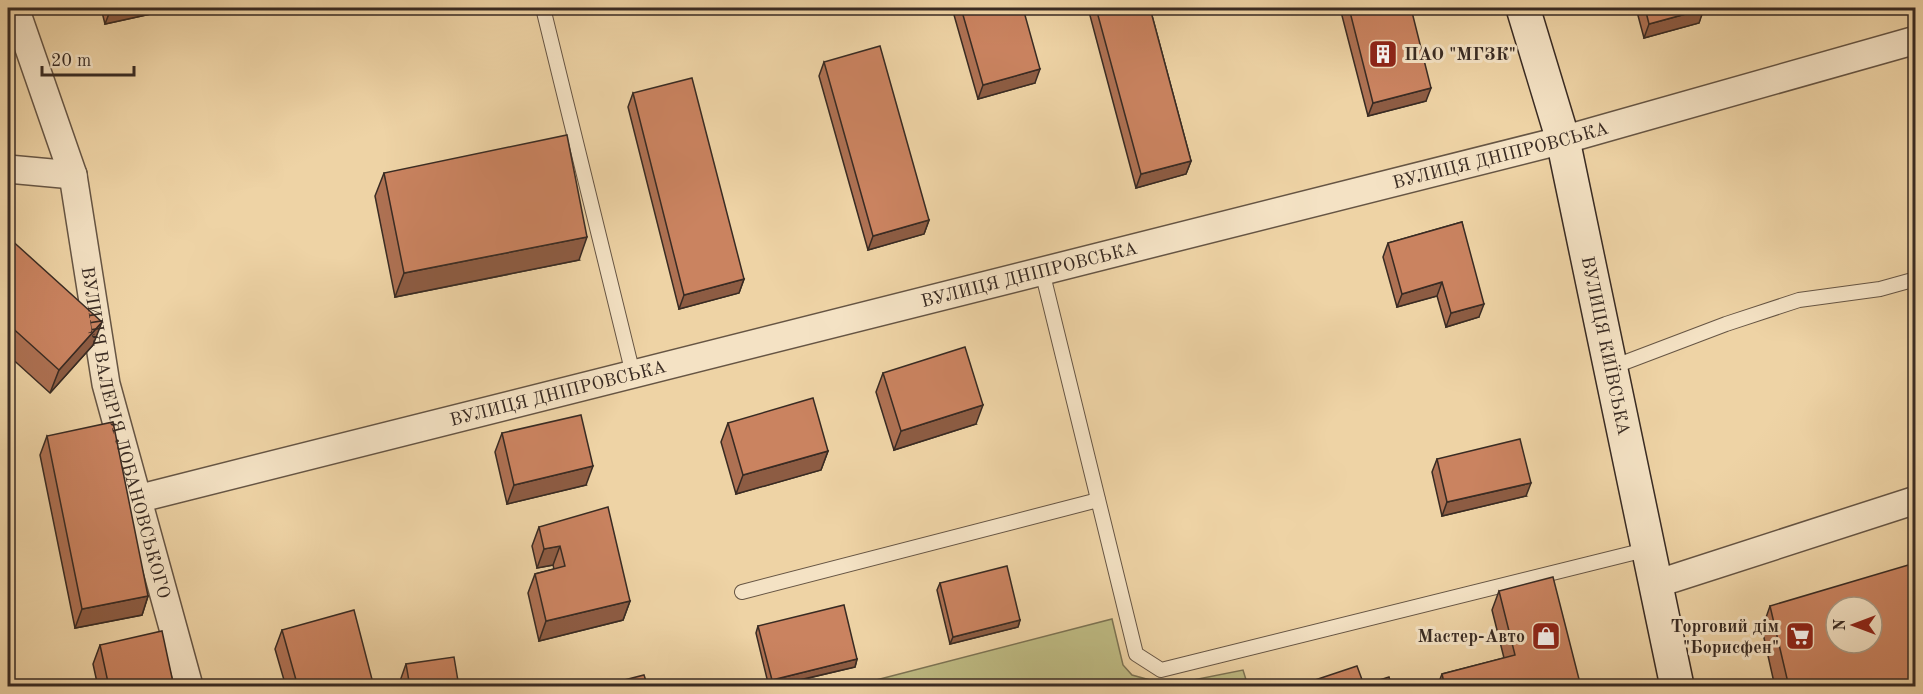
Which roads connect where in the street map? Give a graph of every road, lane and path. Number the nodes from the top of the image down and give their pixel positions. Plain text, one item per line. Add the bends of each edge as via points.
1 (15, 8) edge
2 (543, 8) edge
3 (1523, 8) edge
4 (1916, 40) edge
5 (1563, 140) junction
6 (8, 169) edge
7 (73, 175) junction
8 (1042, 272) junction
9 (1916, 279) edge
10 (1610, 368) junction
11 (633, 374) junction
12 (137, 499) junction
13 (1098, 500) junction
14 (1916, 500) edge
15 (1649, 549) junction
16 (1656, 584) junction
17 (742, 592) dead end
18 (189, 687) edge
19 (1677, 687) edge

1 - 7 street, ВУЛИЦЯ ВАЛЕРІЯ ЛОБАНОВСЬКОГО
2 - 11 lane
3 - 5 main road, ВУЛИЦЯ КИЇВСЬКА
4 - 5 street, ВУЛИЦЯ ДНІПРОВСЬКА
5 - 8 street, ВУЛИЦЯ ДНІПРОВСЬКА
5 - 10 main road, ВУЛИЦЯ КИЇВСЬКА
6 - 7 street
7 - 12 street, ВУЛИЦЯ ВАЛЕРІЯ ЛОБАНОВСЬКОГО via 106,384
8 - 11 street, ВУЛИЦЯ ДНІПРОВСЬКА
8 - 13 lane
9 - 10 lane via 1880,290 1799,300
10 - 15 main road, ВУЛИЦЯ КИЇВСЬКА
11 - 12 street, ВУЛИЦЯ ДНІПРОВСЬКА
12 - 18 street, ВУЛИЦЯ ВАЛЕРІЯ ЛОБАНОВСЬКОГО
13 - 15 lane via 1136,654 1161,670
13 - 17 lane
14 - 16 street
15 - 16 main road, ВУЛИЦЯ КИЇВСЬКА
16 - 19 main road, ВУЛИЦЯ КИЇВСЬКА

